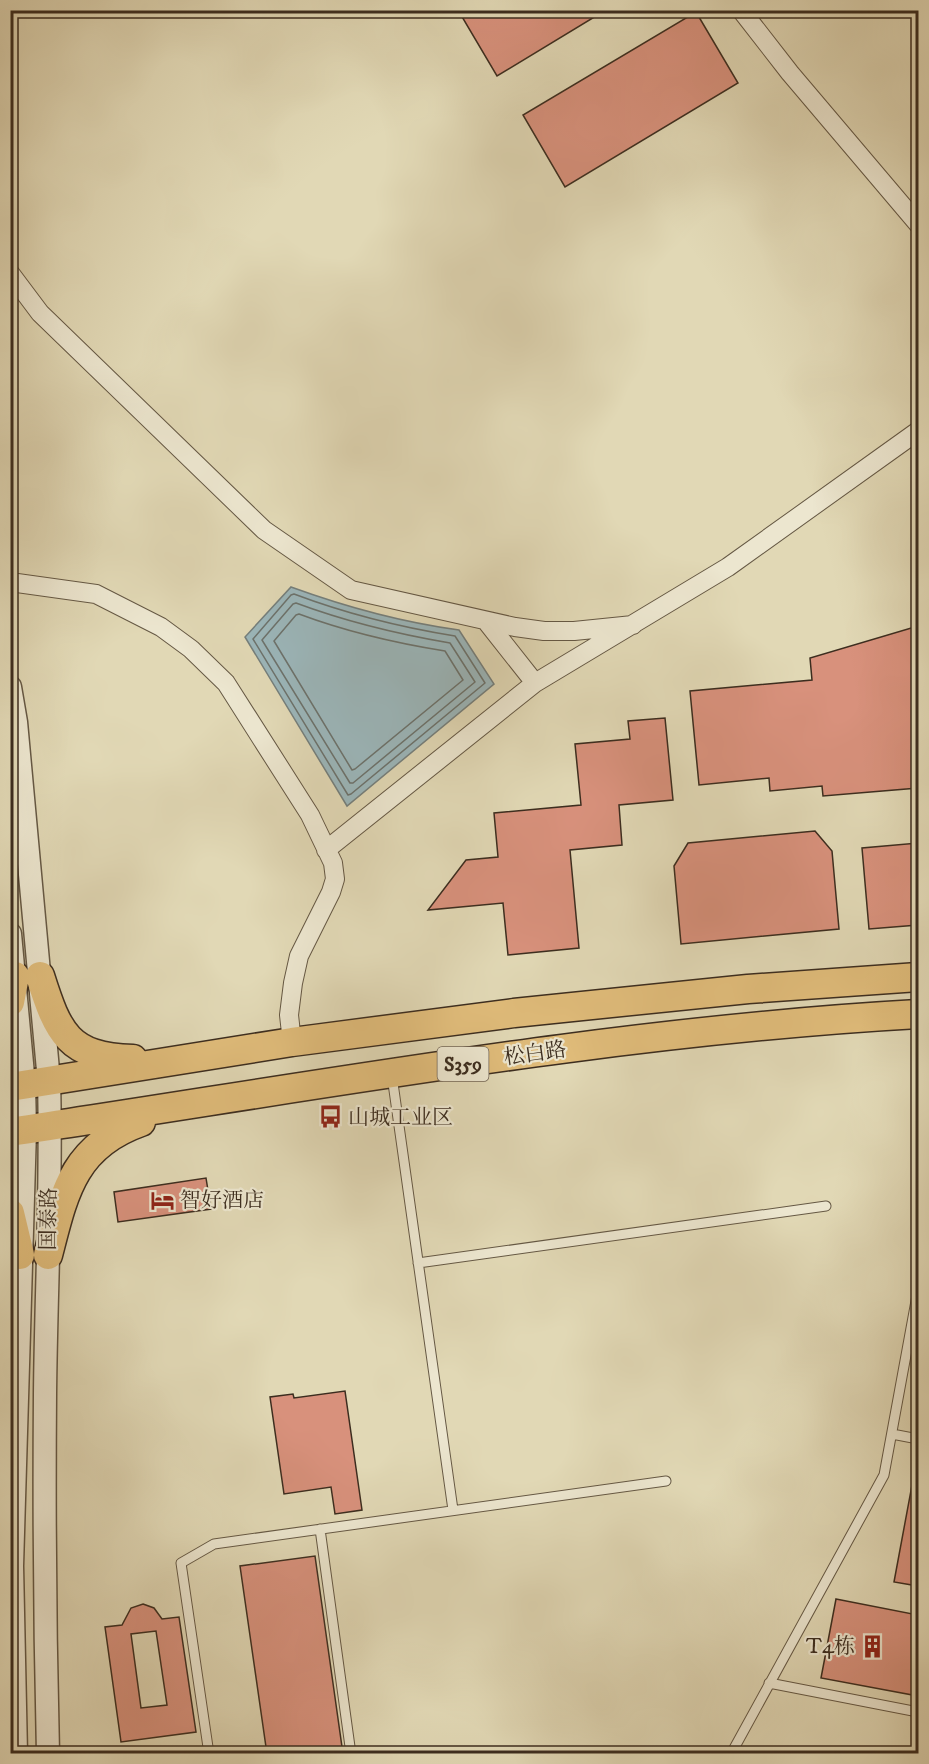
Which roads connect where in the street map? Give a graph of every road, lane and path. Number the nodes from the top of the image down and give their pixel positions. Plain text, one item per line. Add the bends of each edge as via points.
1 (741, 10) edge
2 (918, 224) edge
3 (10, 273) edge
4 (918, 431) edge
5 (10, 582) edge
6 (486, 621) junction
7 (633, 625) junction
8 (535, 683) junction
9 (10, 687) edge
10 (327, 850) junction
11 (10, 934) edge
12 (918, 977) edge
13 (22, 985) edge
14 (918, 1014) edge
15 (292, 1042) junction
16 (198, 1057) junction
17 (392, 1074) junction
18 (28, 1084) edge
19 (187, 1106) junction
20 (29, 1129) edge
21 (826, 1206) dead end
22 (10, 1214) edge
23 (34, 1255) junction
24 (418, 1263) junction
25 (918, 1290) edge
26 (892, 1434) junction
27 (918, 1439) edge
28 (666, 1480) dead end
29 (453, 1510) junction
30 (320, 1529) junction
31 (770, 1683) junction
32 (918, 1712) edge
33 (16, 1754) edge
34 (48, 1754) edge
35 (208, 1754) edge
36 (351, 1754) edge
37 (731, 1754) edge

1 - 2 street
3 - 6 street via 40,313 264,530 351,590
4 - 7 street via 728,567
5 - 10 street via 96,594 160,627 191,649 226,683 310,815
6 - 7 street via 544,631
6 - 8 street
7 - 8 street
8 - 10 street
9 - 13 street, 国泰路 via 16,722
10 - 15 street via 335,879 299,956 289,1015
11 - 13 street, 国泰路
12 - 15 main road, 松白路 / S359 via 748,989 514,1013
13 - 16 main road via 50,1010 68,1039 83,1050 117,1058
13 - 18 street, 国泰路
14 - 17 main road, 松白路 / S359 via 735,1028
15 - 16 main road, 松白路 / S359
16 - 18 main road, 松白路 / S359
17 - 19 main road, 松白路 / S359
17 - 24 lane
18 - 20 street, 国泰路
19 - 20 main road, 松白路 / S359
19 - 23 main road via 130,1126 108,1137 88,1155 67,1187
20 - 23 street, 国泰路
21 - 24 lane
22 - 23 main road
23 - 33 street, 国泰路 via 12,1566
23 - 34 street, 国泰路
24 - 29 lane
25 - 26 lane
26 - 27 lane
26 - 31 lane via 884,1475
28 - 29 lane
29 - 30 lane
30 - 35 lane via 214,1544 181,1563
30 - 36 lane
31 - 32 lane
31 - 37 lane

